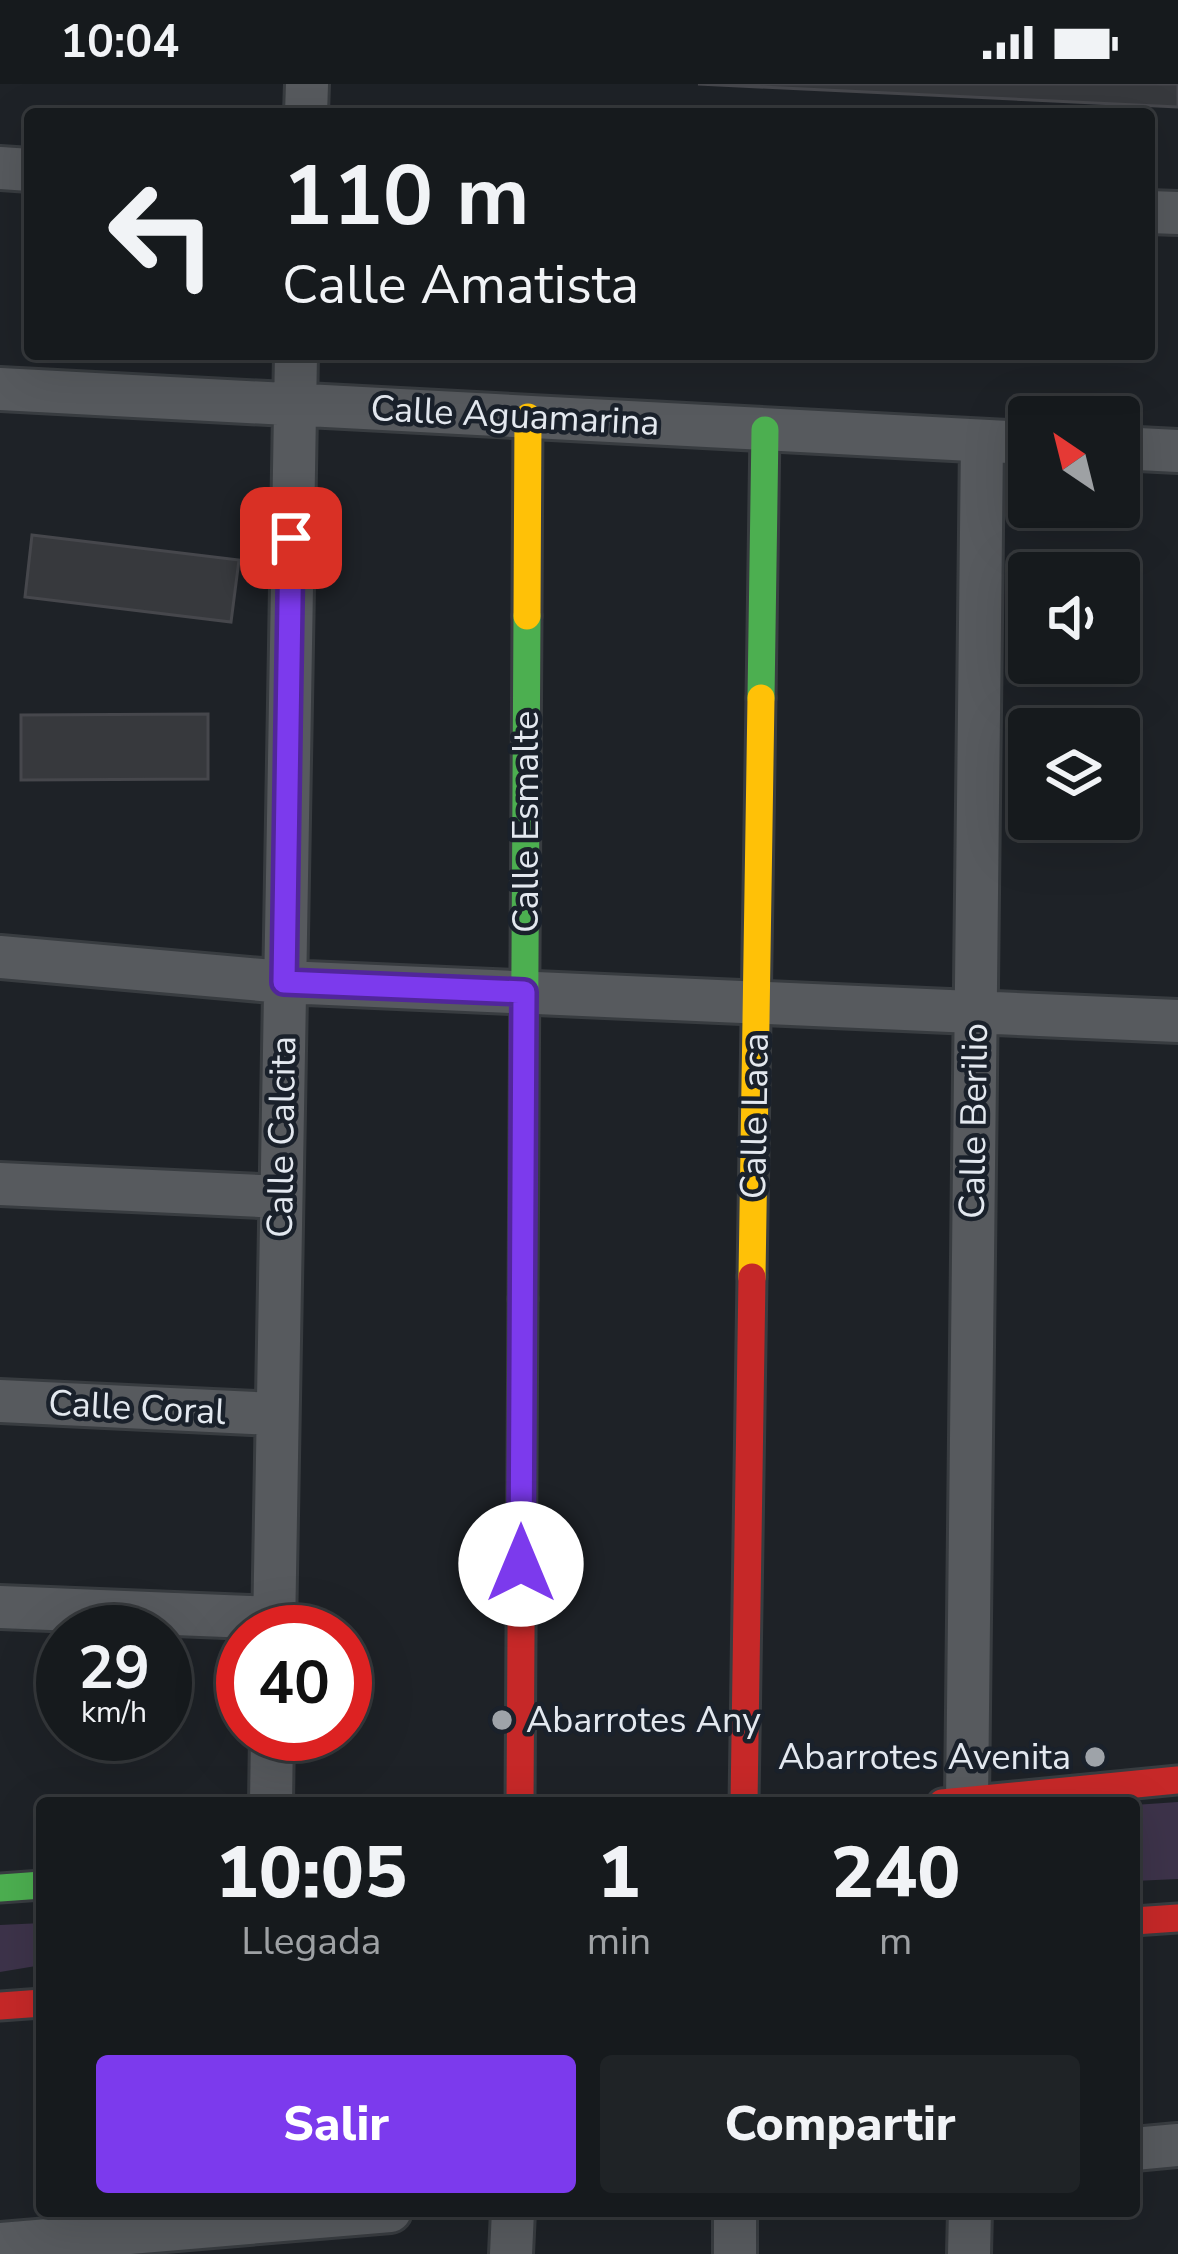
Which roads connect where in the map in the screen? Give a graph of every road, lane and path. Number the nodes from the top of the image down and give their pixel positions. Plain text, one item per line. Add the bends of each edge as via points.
1 (296, 360) edge
2 (0, 389) edge
3 (293, 404) junction
4 (529, 417) junction
5 (765, 430) junction
6 (982, 441) junction
7 (1008, 442) edge
8 (1140, 449) edge
9 (1178, 451) edge
10 (0, 957) edge
11 (284, 982) junction
12 (524, 992) junction
13 (756, 1002) junction
14 (975, 1012) junction
15 (1178, 1021) edge
16 (0, 1184) edge
17 (281, 1197) junction
18 (0, 1401) edge
19 (275, 1414) junction
20 (274, 1605) edge
21 (0, 1607) edge
22 (216, 1621) edge
23 (272, 1761) edge
24 (1178, 1780) edge
25 (272, 1797) edge
26 (520, 1797) edge
27 (744, 1797) edge
28 (955, 1797) edge
29 (1006, 1797) edge
30 (36, 1885) edge
31 (0, 1888) edge
32 (1178, 1918) edge
33 (1140, 1921) edge
34 (36, 2003) edge
35 (0, 2006) edge
36 (1178, 2145) edge
37 (1140, 2148) edge
38 (349, 2217) edge
39 (513, 2217) edge
40 (735, 2217) edge
41 (970, 2217) edge
42 (268, 2229) edge
43 (0, 2244) edge
44 (511, 2254) edge
45 (735, 2254) edge
46 (969, 2254) edge

1 - 3 street, Calle Calcita
2 - 3 street, Calle Aguamarina
3 - 4 street, Calle Aguamarina
3 - 11 street, Calle Calcita
4 - 5 street, Calle Aguamarina
4 - 12 street, Calle Esmalte
5 - 6 street, Calle Aguamarina
5 - 13 street, Calle Laca
6 - 7 street, Calle Aguamarina
6 - 14 street, Calle Berilio
8 - 9 street
10 - 11 street
11 - 12 street
11 - 17 street, Calle Calcita
12 - 13 street
12 - 26 street, Calle Esmalte
13 - 14 street
13 - 27 street, Calle Laca
14 - 15 street
14 - 28 street, Calle Berilio
16 - 17 street
17 - 19 street, Calle Calcita
18 - 19 street, Calle Coral
19 - 20 street, Calle Calcita
21 - 22 street
23 - 25 street
24 - 29 street
30 - 31 street
32 - 33 street
34 - 35 street
36 - 37 street
38 - 42 street
39 - 44 street
40 - 45 street
41 - 46 street
42 - 43 street

